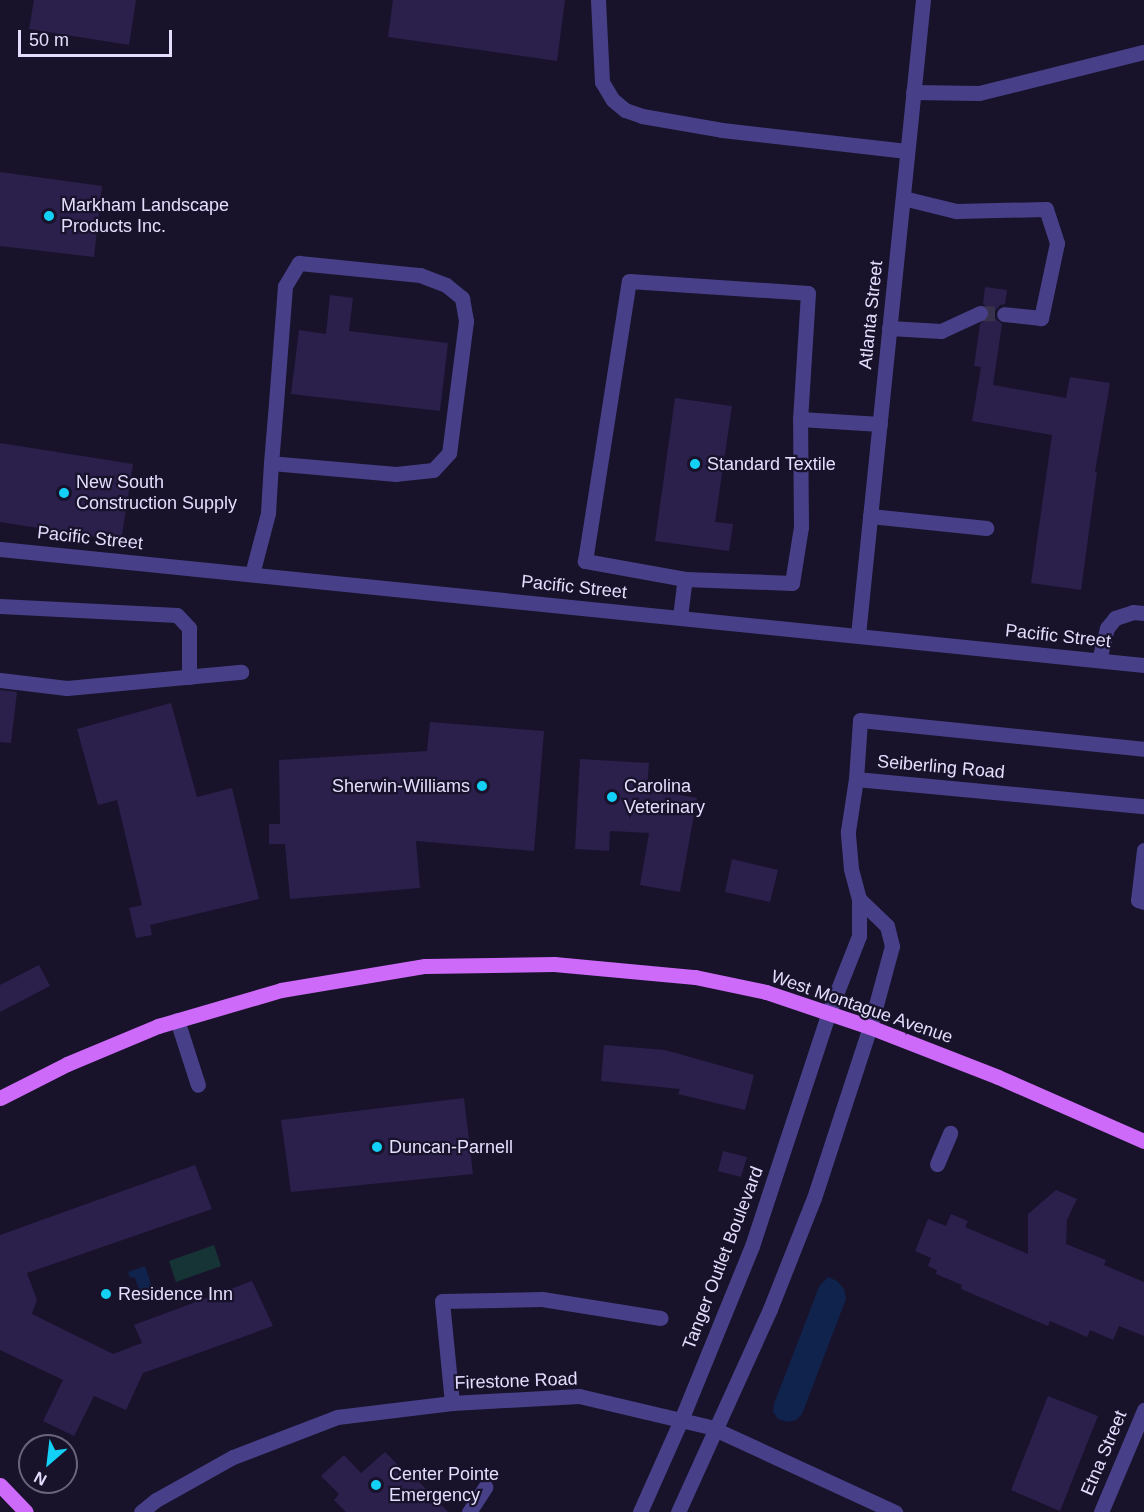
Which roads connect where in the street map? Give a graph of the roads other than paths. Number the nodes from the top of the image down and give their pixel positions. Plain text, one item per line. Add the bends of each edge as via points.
1 (598, 0) edge
2 (923, 0) edge
3 (1144, 52) edge
4 (913, 92) junction
5 (907, 151) junction
6 (903, 198) junction
7 (980, 313) tunnel mouth
8 (1004, 314) tunnel mouth
9 (889, 327) junction
10 (800, 419) junction
11 (880, 424) junction
12 (271, 463) junction
13 (870, 516) junction
14 (986, 528) dead end
15 (0, 549) edge
16 (252, 574) junction
17 (685, 579) junction
18 (0, 606) edge
19 (1144, 613) edge
20 (680, 617) junction
21 (858, 635) junction
22 (1099, 660) junction
23 (1144, 665) edge
24 (241, 672) dead end
25 (189, 677) junction
26 (0, 680) edge
27 (1144, 749) edge
28 (856, 779) junction
29 (1144, 806) edge
30 (1144, 850) edge
31 (859, 899) junction
32 (1144, 902) edge
33 (829, 1012) junction
34 (177, 1020) junction
35 (870, 1027) junction
36 (198, 1085) dead end
37 (0, 1098) edge
38 (950, 1133) dead end
39 (1144, 1141) edge
40 (937, 1164) dead end
41 (660, 1318) dead end
42 (452, 1403) junction
43 (1144, 1410) edge
44 (681, 1420) junction
45 (717, 1430) junction
46 (0, 1485) edge
47 (485, 1487) dead end
48 (26, 1512) edge
49 (141, 1512) edge
50 (469, 1512) edge
51 (640, 1512) edge
52 (678, 1512) edge
53 (895, 1512) edge
54 (1101, 1512) edge

1 - 5 street via 602,82 625,110 722,130
2 - 4 street, Atlanta Street
3 - 4 street via 979,93
4 - 5 street, Atlanta Street
5 - 6 street, Atlanta Street
6 - 8 street via 956,210 1046,209 1057,243 1041,318
6 - 9 street, Atlanta Street
7 - 9 street via 941,331
9 - 11 street, Atlanta Street
10 - 11 street
10 - 17 street via 801,527 792,583
10 - 17 street via 808,293 629,281 585,561
11 - 13 street, Atlanta Street
12 - 12 street via 285,286 299,263 420,275 446,285 462,298 466,321 449,453 433,470 396,474
12 - 16 street via 268,513
13 - 14 street
13 - 21 street, Atlanta Street
15 - 16 street, Pacific Street
16 - 20 street, Pacific Street
17 - 20 street
18 - 25 street via 177,615 189,628
19 - 22 street via 1115,618 1107,627
20 - 21 street, Pacific Street
21 - 22 street, Pacific Street
22 - 23 street, Pacific Street
24 - 25 street
25 - 26 street via 67,688
27 - 28 street via 860,720
28 - 29 street, Seiberling Road
28 - 31 street, Seiberling Road via 848,831 851,869
30 - 32 street via 1138,900
31 - 33 street, Seiberling Road via 859,936
31 - 35 street via 887,926 892,946
33 - 34 main road, West Montague Avenue via 766,992 695,977 554,964 425,966 281,990
33 - 35 main road, West Montague Avenue
33 - 44 street, Tanger Outlet Boulevard via 752,1246
34 - 36 street
34 - 37 main road, West Montague Avenue via 67,1064
35 - 39 main road, West Montague Avenue via 998,1077
35 - 45 street via 814,1198
38 - 40 street
41 - 42 street via 542,1299 442,1301
42 - 44 street, Firestone Road via 579,1396
42 - 49 street, Firestone Road via 337,1417 234,1456
43 - 54 street, Etna Street
44 - 45 street, Firestone Road
44 - 51 street, Tanger Outlet Boulevard
45 - 52 street
45 - 53 street, Firestone Road
46 - 48 main road
47 - 50 street

